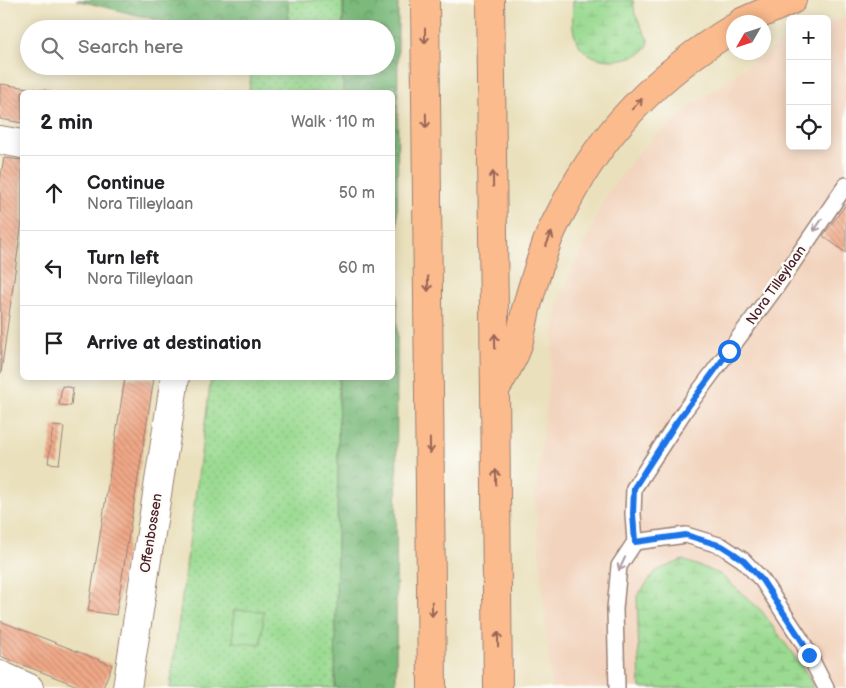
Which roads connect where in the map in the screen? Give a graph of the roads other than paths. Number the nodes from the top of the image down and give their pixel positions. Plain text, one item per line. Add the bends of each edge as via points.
1 (425, 0) edge
2 (490, 0) edge
3 (792, 0) edge
4 (758, 15) edge
5 (726, 33) edge
6 (0, 140) edge
7 (20, 144) edge
8 (846, 185) edge
9 (175, 380) edge
10 (495, 390) junction
11 (635, 542) junction
12 (0, 675) edge
13 (29, 688) edge
14 (127, 688) edge
15 (432, 688) edge
16 (498, 688) edge
17 (617, 688) edge
18 (826, 688) edge

1 -> 15 main road
10 -> 2 main road
3 - 4 main road
10 -> 5 main road via 516,351 546,244 593,157 648,92 671,71
6 - 7 street
8 -> 11 lane, Nora Tilleylaan via 777,286 680,417 634,488
9 - 14 street, Offenbossen
16 -> 10 main road
11 -> 17 lane via 619,566 615,609
11 - 18 lane via 686,535 722,546 743,560 762,580 802,641
12 - 13 street

